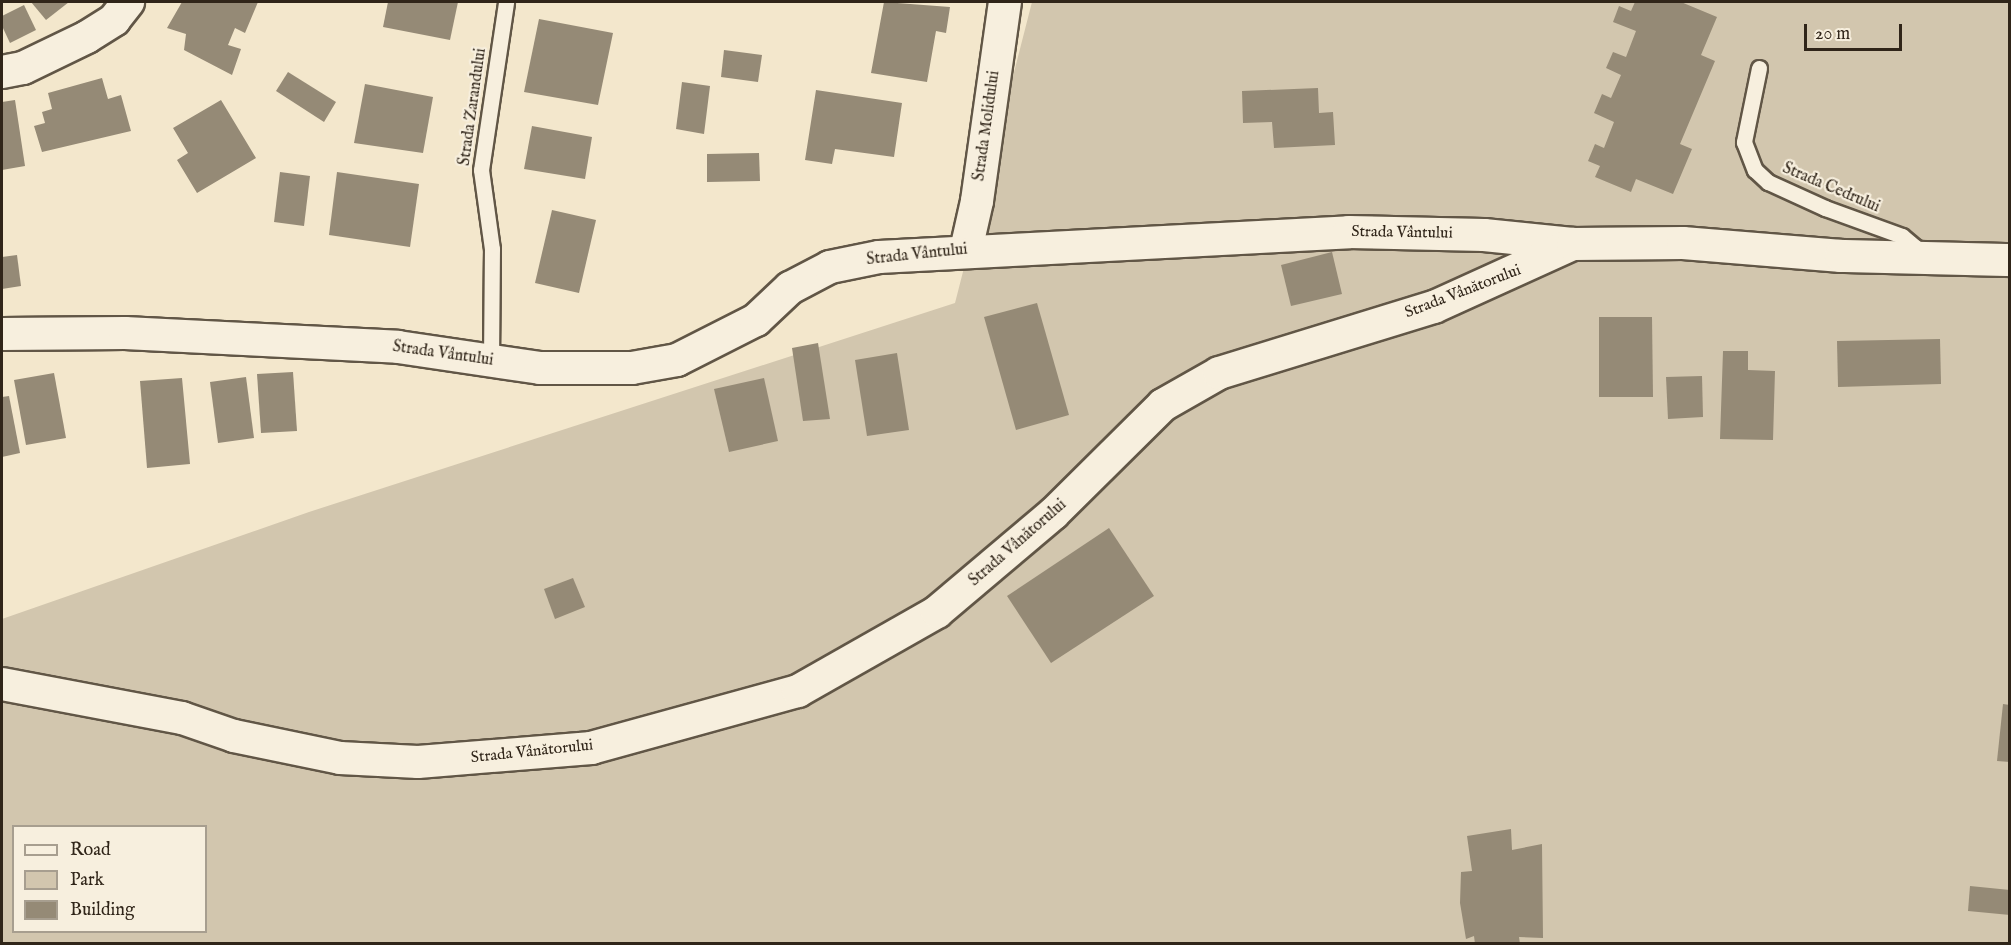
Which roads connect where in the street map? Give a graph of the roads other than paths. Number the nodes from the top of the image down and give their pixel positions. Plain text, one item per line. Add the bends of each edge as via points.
1 (128, 2) edge
2 (506, 2) edge
3 (1005, 2) edge
4 (1759, 68) dead end
5 (2, 72) edge
6 (1573, 244) junction
7 (966, 250) junction
8 (1916, 258) junction
9 (2010, 260) edge
10 (2, 334) edge
11 (491, 361) junction
12 (2, 684) edge

1 - 5 street via 114,20 87,38 23,68
2 - 11 lane, Strada Zarandului via 481,170 492,249
3 - 7 street, Strada Molidului via 977,201
4 - 8 lane, Strada Cedrului via 1744,142 1755,170 1768,182 1825,208 1902,237 1915,247
6 - 7 street, Strada Vântului via 1484,235 1349,232
6 - 8 street, Strada Vânătorului via 1683,243
6 - 12 street, Strada Vânătorului via 1434,307 1219,374 1163,405 1053,514 937,612 798,691 591,748 418,762 340,758 234,736 182,718
7 - 11 street, Strada Vântului via 879,256 830,267 790,288 756,320 677,360 589,370
8 - 9 street, Strada Vânătorului
10 - 11 street, Strada Vântului via 125,333 398,347

